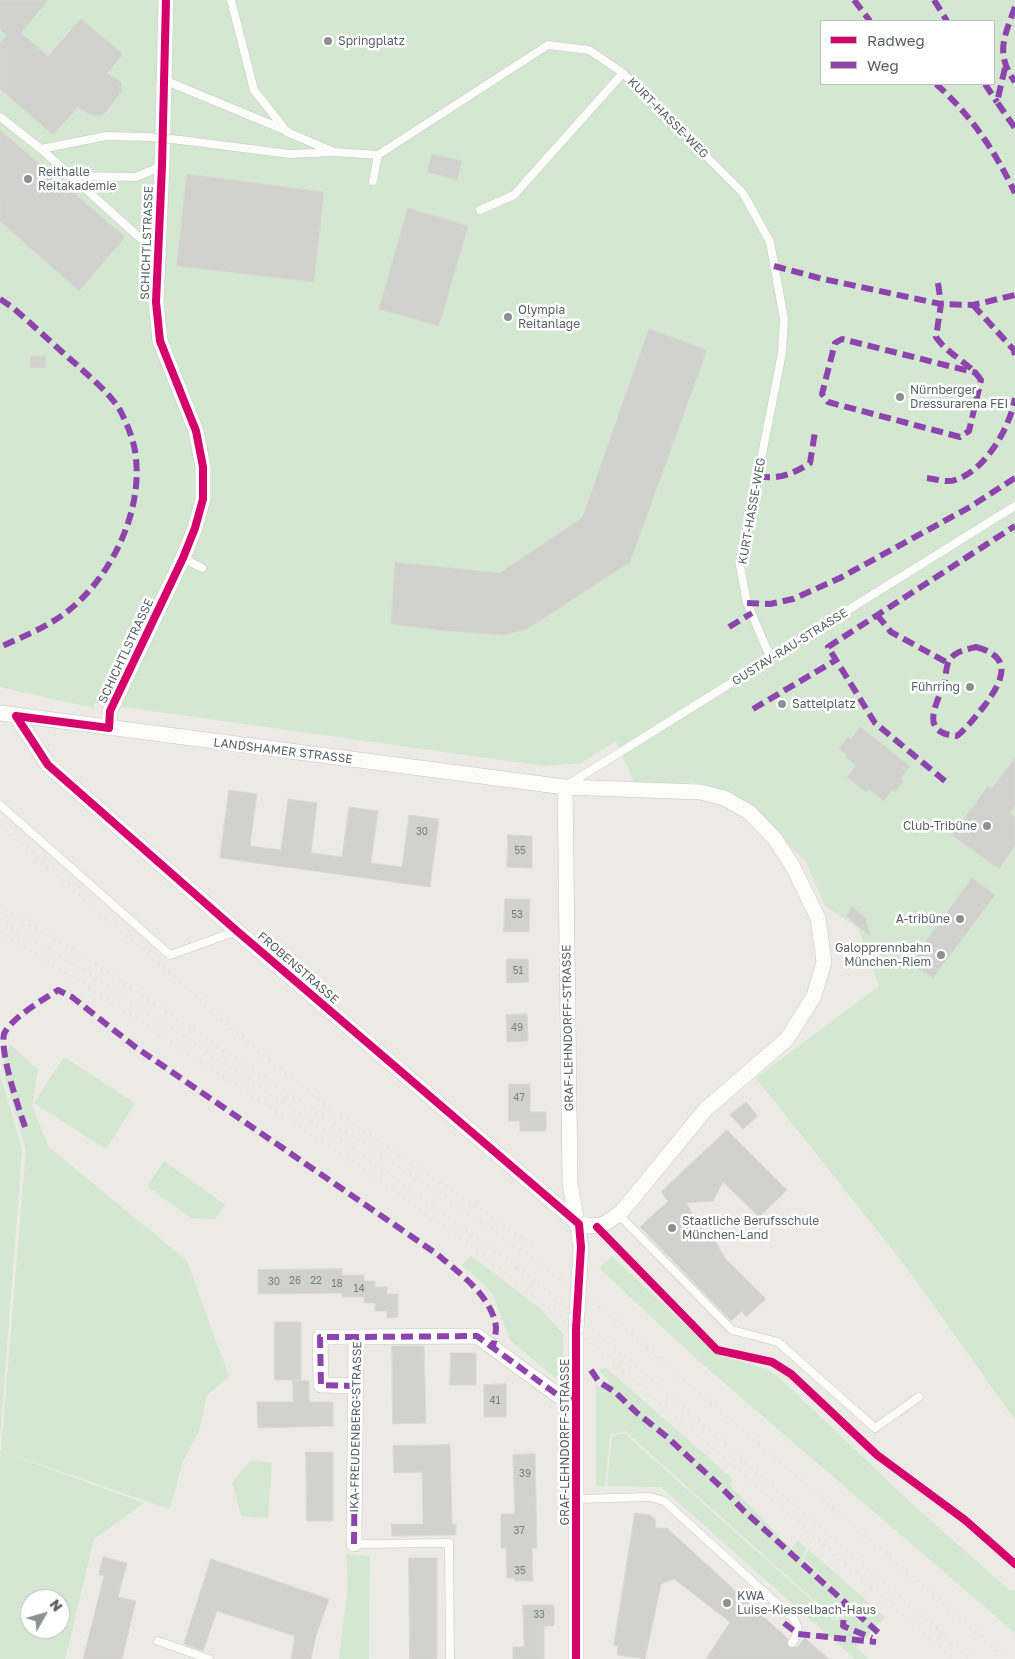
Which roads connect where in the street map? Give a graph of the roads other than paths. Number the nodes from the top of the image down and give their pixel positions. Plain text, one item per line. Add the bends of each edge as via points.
1 (166, 0) edge
2 (231, 0) edge
3 (623, 73) junction
4 (164, 80) junction
5 (0, 117) edge
6 (287, 132) junction
7 (41, 149) junction
8 (334, 152) junction
9 (378, 155) junction
10 (162, 166) junction
11 (72, 176) junction
12 (373, 181) dead end
13 (480, 210) dead end
14 (158, 250) junction
15 (1015, 506) edge
16 (183, 558) junction
17 (202, 568) dead end
18 (771, 659) junction
19 (0, 713) edge
20 (16, 716) junction
21 (109, 728) junction
22 (565, 787) junction
23 (0, 805) edge
24 (237, 931) junction
25 (620, 1212) junction
26 (579, 1224) junction
27 (356, 1337) junction
28 (356, 1386) junction
29 (919, 1397) dead end
30 (576, 1400) junction
31 (577, 1499) junction
32 (354, 1544) joint
33 (158, 1641) dead end
34 (792, 1643) dead end
35 (209, 1659) edge
36 (450, 1659) edge
37 (576, 1659) edge

1 - 4 street, SCHICHTLSTRASSE
2 - 6 lane via 254,90
3 - 9 lane, KURT-HASSE-WEG via 589,50 548,45
3 - 13 lane via 514,195
3 - 18 lane, KURT-HASSE-WEG via 743,193 770,242 784,319 782,353 740,566 747,603
4 - 6 lane
4 - 10 street, SCHICHTLSTRASSE
5 - 7 lane
6 - 8 lane
7 - 8 lane, bridge via 106,136 180,140 290,154
7 - 11 lane
8 - 9 lane
9 - 12 lane
10 - 11 lane via 136,177
10 - 14 street, SCHICHTLSTRASSE
11 - 14 lane via 140,238
14 - 16 street, SCHICHTLSTRASSE via 156,302 160,341 196,430 203,467 203,499
15 - 18 lane, GUSTAV-RAU-STRASSE
16 - 17 lane
16 - 21 street, SCHICHTLSTRASSE via 110,711
18 - 22 lane, GUSTAV-RAU-STRASSE
19 - 20 street, LANDSHAMER STRASSE
20 - 21 street, LANDSHAMER STRASSE
20 - 24 street, FROBENSTRASSE via 48,764
21 - 22 street, LANDSHAMER STRASSE
22 - 25 street, LANDSHAMER STRASSE via 700,792 724,798 750,812 793,867 818,918 824,962 814,996 787,1039 706,1109
22 - 26 street, GRAF-LEHNDORFF-STRASSE via 570,1182
23 - 24 lane via 170,955
24 - 26 street, FROBENSTRASSE
25 - 26 street, LANDSHAMER STRASSE via 597,1227
25 - 29 lane via 732,1330 778,1342 875,1428
26 - 30 street, GRAF-LEHNDORFF-STRASSE
27 - 28 street, IKA-FREUDENBERG-STRASSE
27 - 28 street via 320,1337 321,1385
27 - 30 street, IKA-FREUDENBERG-STRASSE via 477,1336 559,1396
28 - 32 street, IKA-FREUDENBERG-STRASSE
30 - 31 street, GRAF-LEHNDORFF-STRASSE
31 - 34 lane via 650,1497 664,1501 794,1619 798,1634
31 - 37 street, GRAF-LEHNDORFF-STRASSE
32 - 36 lane, IKA-FREUDENBERG-STRASSE via 449,1543
33 - 35 lane

